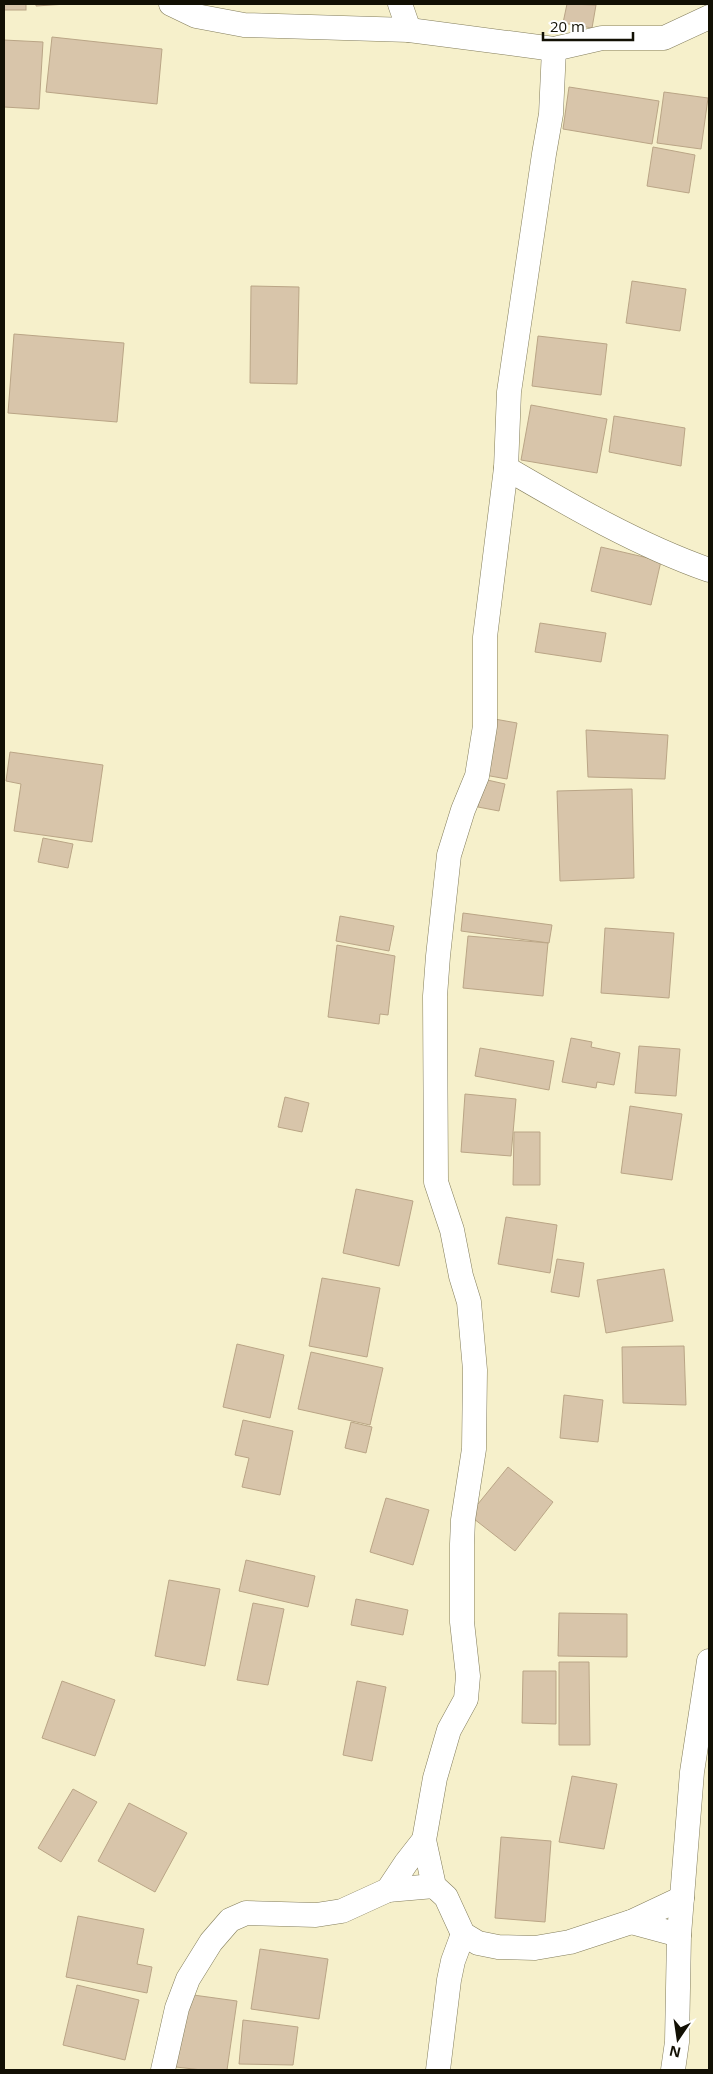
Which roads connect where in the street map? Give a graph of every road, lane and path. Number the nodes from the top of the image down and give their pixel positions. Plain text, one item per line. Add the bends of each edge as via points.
1 (172, 4) edge
2 (400, 4) edge
3 (709, 18) edge
4 (409, 30) junction
5 (554, 49) junction
6 (506, 468) junction
7 (709, 570) edge
8 (709, 1661) edge
9 (701, 1772) edge
10 (424, 1840) junction
11 (434, 1886) junction
12 (388, 1890) junction
13 (682, 1898) junction
14 (631, 1922) junction
15 (463, 1934) junction
16 (679, 1935) junction
17 (163, 2070) edge
18 (438, 2070) edge
19 (674, 2070) edge

1 - 4 street via 196,16 244,25
2 - 4 street
3 - 5 street via 664,38 602,38
4 - 5 street
5 - 6 street via 550,128 509,392
6 - 7 street via 584,514
6 - 10 street via 486,637 485,726 478,776 449,855 437,964 436,1182 452,1230 468,1302 474,1370 474,1449 462,1544 462,1622 468,1676 466,1699 449,1730 435,1778
8 - 9 street
9 - 13 street
10 - 11 street
10 - 12 street
11 - 12 street
11 - 15 street via 446,1897
12 - 17 street via 342,1911 316,1915 246,1913 230,1920 211,1942 188,1979 176,2008
13 - 14 street
13 - 16 street
14 - 15 street via 570,1942 535,1948 498,1947
14 - 16 street
15 - 18 street via 452,1961
16 - 19 street

